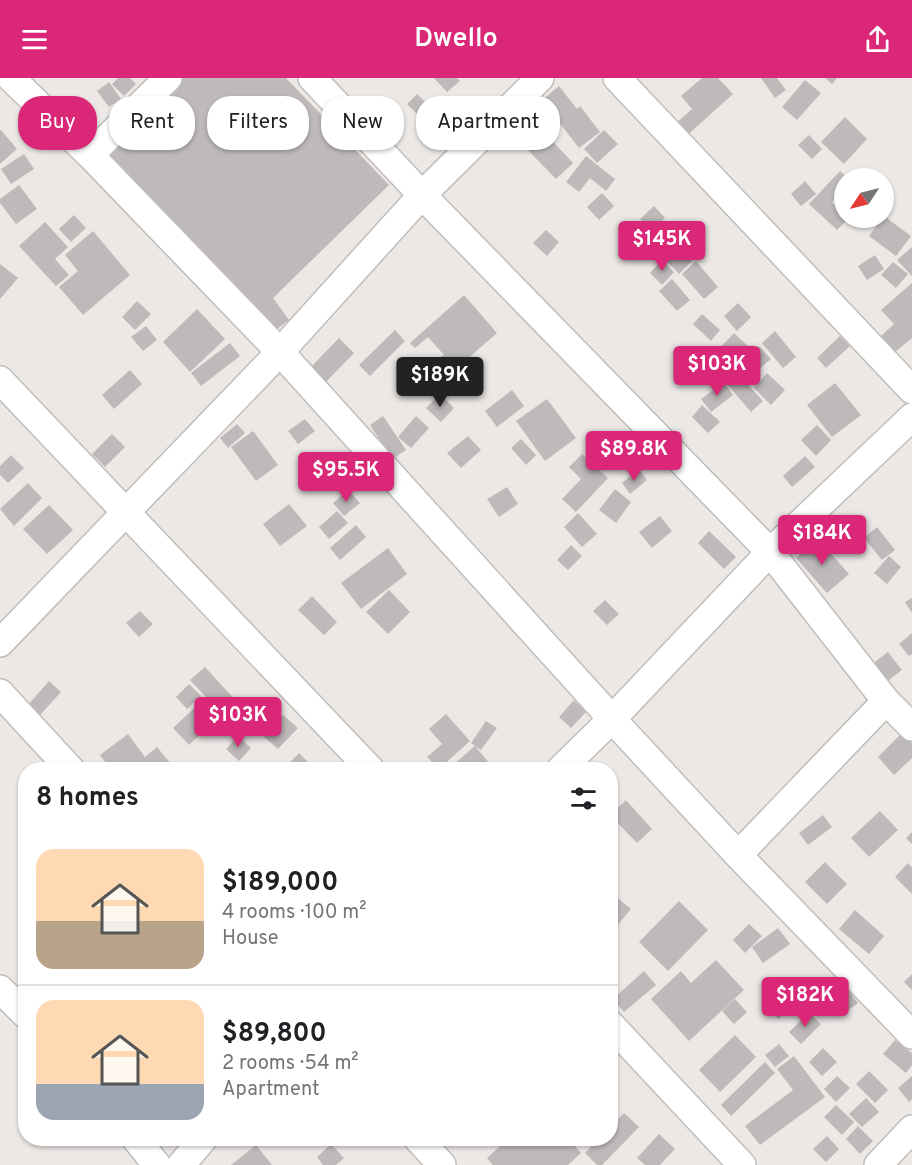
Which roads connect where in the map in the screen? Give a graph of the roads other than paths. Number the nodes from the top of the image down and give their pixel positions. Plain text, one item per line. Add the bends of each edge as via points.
1 (11, 78) edge
2 (168, 78) edge
3 (312, 78) edge
4 (540, 78) edge
5 (617, 78) edge
6 (90, 155) junction
7 (422, 195) junction
8 (280, 352) junction
9 (0, 380) edge
10 (912, 390) edge
11 (912, 417) edge
12 (127, 513) junction
13 (770, 552) junction
14 (0, 643) edge
15 (0, 693) edge
16 (886, 701) junction
17 (612, 719) junction
18 (912, 727) edge
19 (64, 762) edge
20 (363, 762) edge
21 (568, 762) edge
22 (738, 855) junction
23 (0, 989) edge
24 (18, 1007) edge
25 (618, 1033) edge
26 (912, 1035) edge
27 (912, 1129) edge
28 (142, 1146) edge
29 (197, 1146) edge
30 (424, 1146) edge
31 (157, 1165) edge
32 (181, 1165) edge
33 (442, 1165) edge
34 (742, 1165) edge
35 (878, 1165) edge

1 - 6 street
2 - 6 street
3 - 7 street
4 - 7 street
5 - 10 street
6 - 8 street
7 - 8 street
7 - 13 street
8 - 12 street
8 - 17 street
9 - 12 street
11 - 13 street
12 - 14 street
12 - 20 street
13 - 16 street
13 - 17 street
15 - 19 street
16 - 18 street
16 - 22 street
17 - 21 street
17 - 22 street
22 - 26 street
23 - 24 street
25 - 34 street
27 - 35 street
28 - 31 street
29 - 32 street
30 - 33 street

